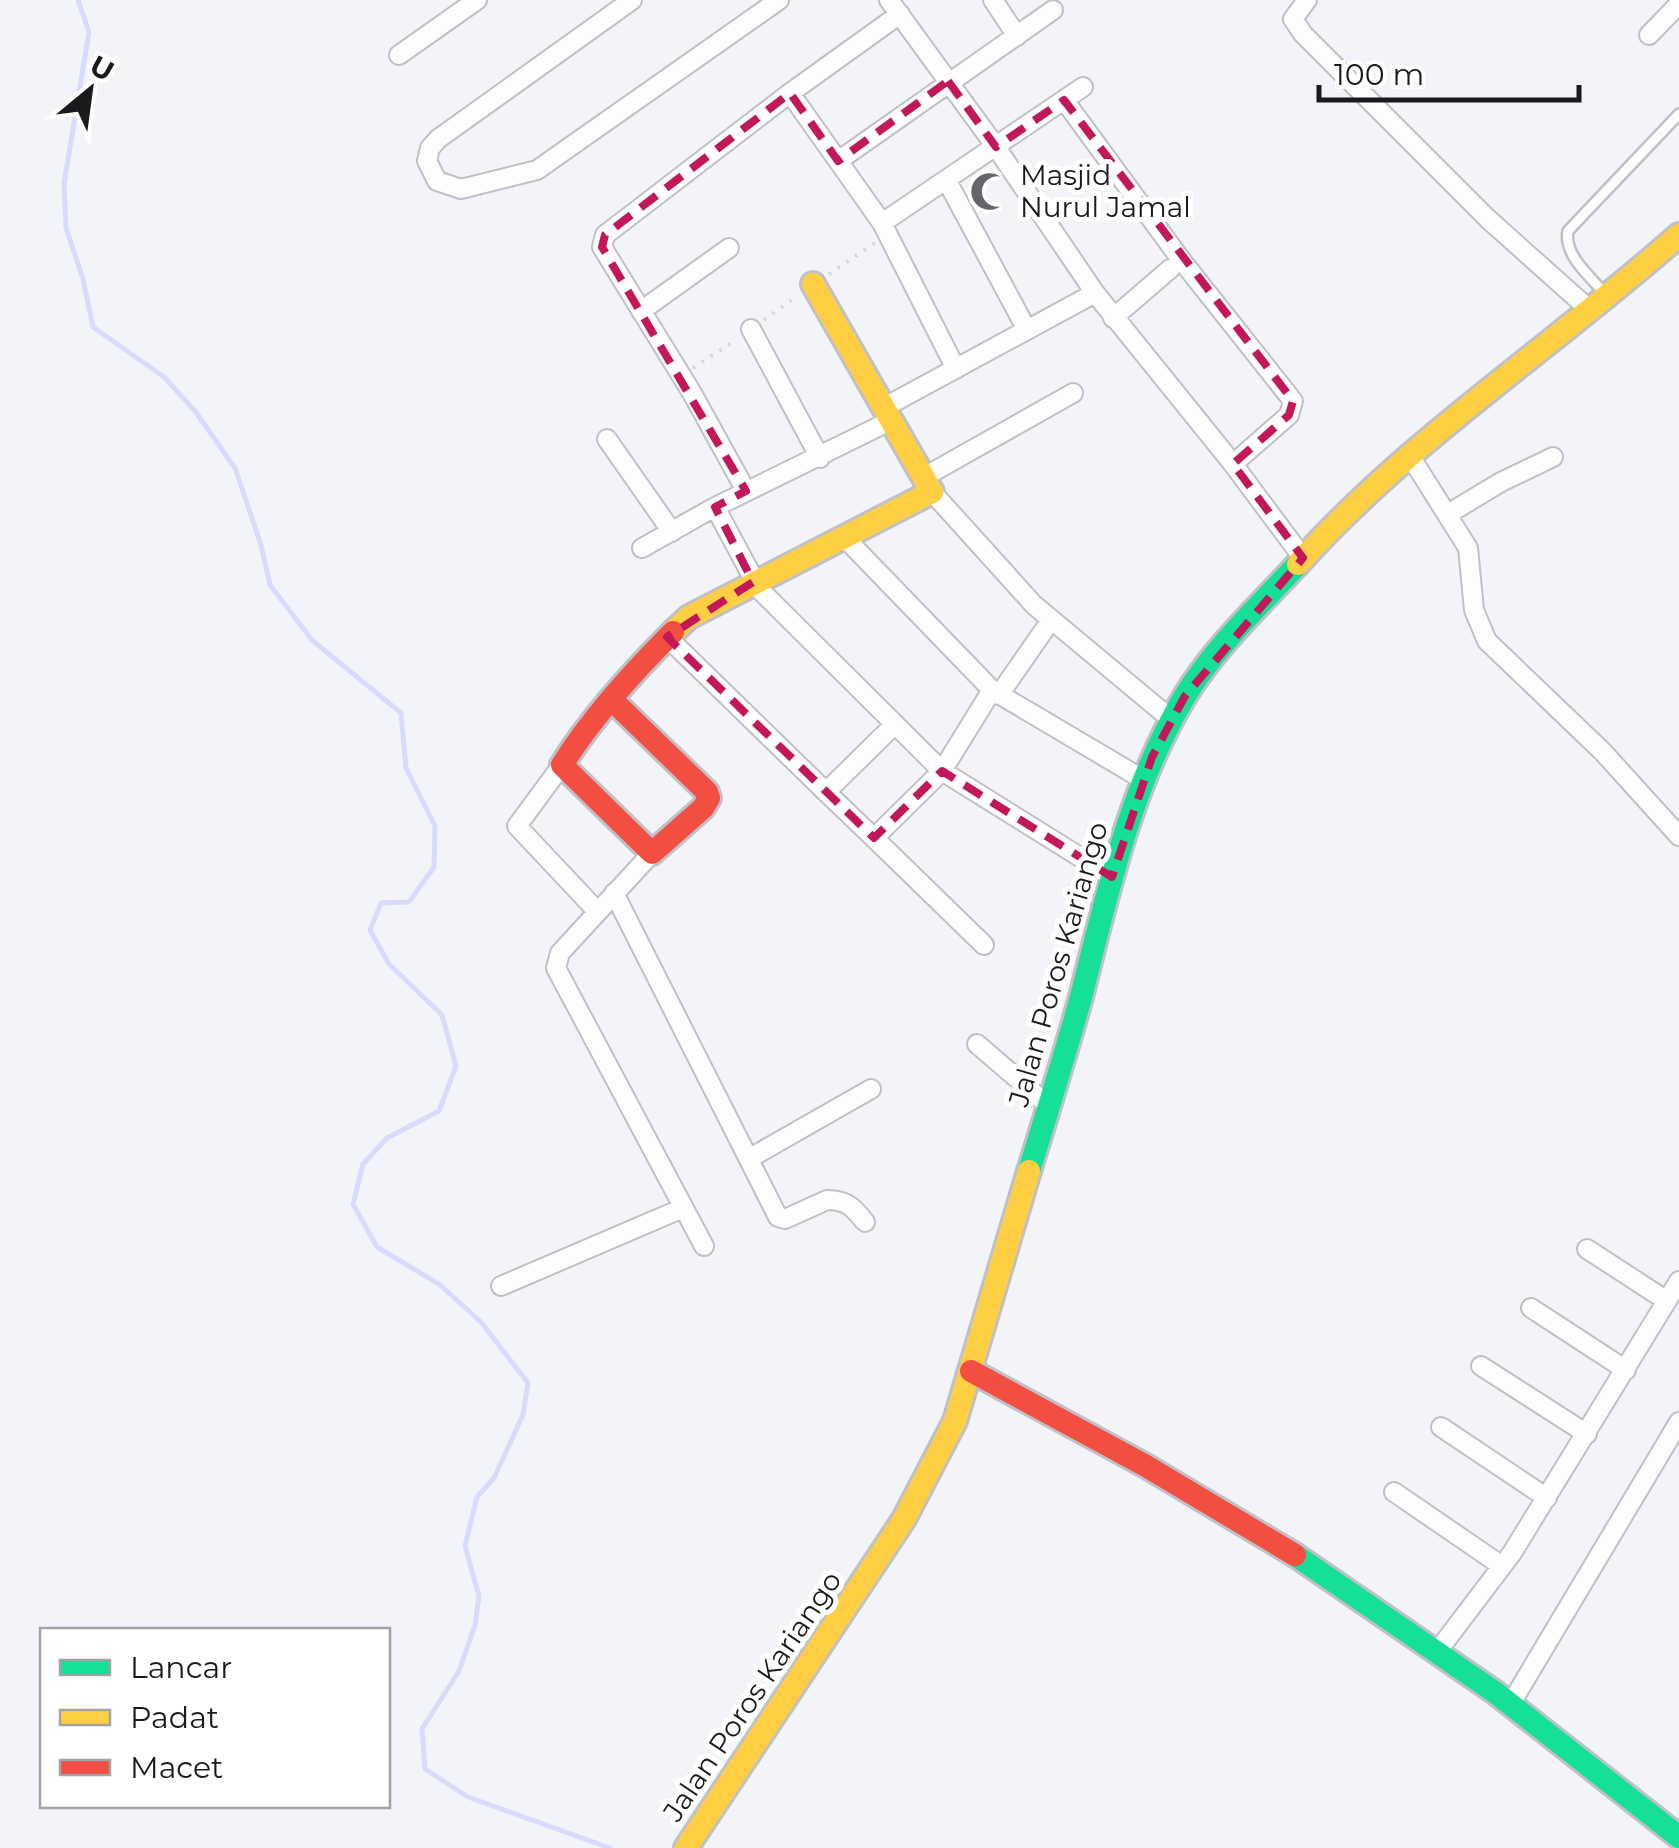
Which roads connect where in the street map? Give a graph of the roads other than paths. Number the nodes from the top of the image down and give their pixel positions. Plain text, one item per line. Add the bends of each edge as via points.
1 (477, 0) edge
2 (632, 0) edge
3 (780, 0) edge
4 (993, 0) edge
5 (1308, 0) edge
6 (1679, 4) edge
7 (895, 7) edge
8 (1053, 10) dead end
9 (1649, 35) dead end
10 (1017, 36) junction
11 (399, 55) dead end
12 (948, 81) junction
13 (1083, 87) dead end
14 (790, 93) junction
15 (1064, 100) junction
16 (1679, 114) edge
17 (996, 148) junction
18 (838, 161) junction
19 (946, 180) junction
20 (884, 229) junction
21 (1679, 235) edge
22 (729, 248) dead end
23 (1170, 269) dead end
24 (814, 284) road end
25 (1095, 293) junction
26 (1600, 304) junction
27 (641, 311) junction
28 (1113, 318) junction
29 (751, 329) road end
30 (1028, 330) junction
31 (956, 369) junction
32 (1072, 393) dead end
33 (889, 413) junction
34 (608, 439) dead end
35 (1410, 456) junction
36 (1553, 457) dead end
37 (820, 458) junction
38 (1233, 464) junction
39 (928, 484) junction
40 (746, 491) junction
41 (715, 507) junction
42 (1448, 514) junction
43 (672, 532) junction
44 (846, 539) junction
45 (642, 548) dead end
46 (1303, 558) junction
47 (754, 582) junction
48 (1051, 620) junction
49 (667, 638) junction
50 (996, 693) junction
51 (612, 700) junction
52 (1172, 720) junction
53 (895, 724) junction
54 (562, 765) junction
55 (942, 771) junction
56 (1144, 780) junction
57 (826, 792) junction
58 (1679, 836) edge
59 (874, 838) junction
60 (652, 854) junction
61 (1112, 877) junction
62 (614, 892) junction
63 (597, 911) junction
64 (984, 945) dead end
65 (977, 1044) dead end
66 (872, 1089) dead end
67 (1049, 1106) junction
68 (750, 1158) junction
69 (683, 1208) junction
70 (865, 1222) dead end
71 (704, 1246) dead end
72 (1587, 1249) dead end
73 (1679, 1281) edge
74 (501, 1286) dead end
75 (1667, 1301) junction
76 (1531, 1308) dead end
77 (1482, 1366) dead end
78 (1626, 1370) junction
79 (972, 1371) junction
80 (1679, 1422) edge
81 (1441, 1427) dead end
82 (1587, 1434) junction
83 (1394, 1492) dead end
84 (1547, 1498) junction
85 (1502, 1566) junction
86 (1436, 1652) junction
87 (1510, 1705) junction
88 (1679, 1837) edge
89 (693, 1846) edge

1 - 11 street
2 - 3 street via 438,139 427,161 437,181 473,188 537,170
4 - 10 street
5 - 26 street via 1293,19 1303,34 1488,219
6 - 9 street
7 - 12 street
7 - 14 street
8 - 10 street
10 - 12 street
12 - 17 street
12 - 18 street
13 - 15 street
14 - 18 street
14 - 27 street via 604,236 602,247
15 - 17 street
15 - 38 street via 1294,401 1289,415
16 - 26 lane via 1568,231 1572,254
17 - 19 street
17 - 25 street
18 - 20 street
19 - 20 street
19 - 30 street
20 - 31 street
21 - 26 main road, Jalan Poros Kariango
22 - 27 street
23 - 28 street
24 - 33 main road
25 - 28 street
25 - 30 street
26 - 35 main road, Jalan Poros Kariango
27 - 40 street
28 - 38 street
29 - 37 street
30 - 31 street
31 - 33 street
32 - 39 street
33 - 37 street
33 - 39 main road
34 - 43 street
35 - 42 street
35 - 46 main road, Jalan Poros Kariango
36 - 42 street
37 - 40 street
38 - 46 street
39 - 44 main road
39 - 48 street
40 - 41 street
41 - 43 street
41 - 47 street
42 - 58 street via 1468,548 1474,610 1487,641 1604,752
43 - 45 street
44 - 47 main road
44 - 50 street
46 - 52 main road, Jalan Poros Kariango via 1208,663
47 - 49 main road via 698,610
47 - 53 street
48 - 50 street
48 - 52 street
49 - 51 main road
49 - 57 street
50 - 55 street
50 - 56 street
51 - 54 main road
51 - 60 main road via 708,792 703,808
52 - 56 main road, Jalan Poros Kariango
53 - 55 street
53 - 57 street
54 - 60 main road
54 - 63 street via 518,826
55 - 59 street
55 - 61 street
56 - 61 main road, Jalan Poros Kariango
57 - 59 street
59 - 64 street
60 - 62 street
61 - 67 main road, Jalan Poros Kariango
62 - 63 street
62 - 68 street
63 - 69 street via 560,953 556,972
65 - 67 street
66 - 68 street
67 - 79 main road, Jalan Poros Kariango
68 - 70 street via 780,1218 835,1200 852,1206
69 - 71 street
69 - 74 street
72 - 75 street
73 - 75 street
75 - 78 street
76 - 78 street
77 - 82 street
78 - 82 street
79 - 86 main road via 1170,1479
79 - 89 main road, Jalan Poros Kariango via 912,1506
80 - 87 street
81 - 84 street
82 - 84 street
83 - 85 street
84 - 85 street
85 - 86 street
86 - 87 main road
87 - 88 main road

